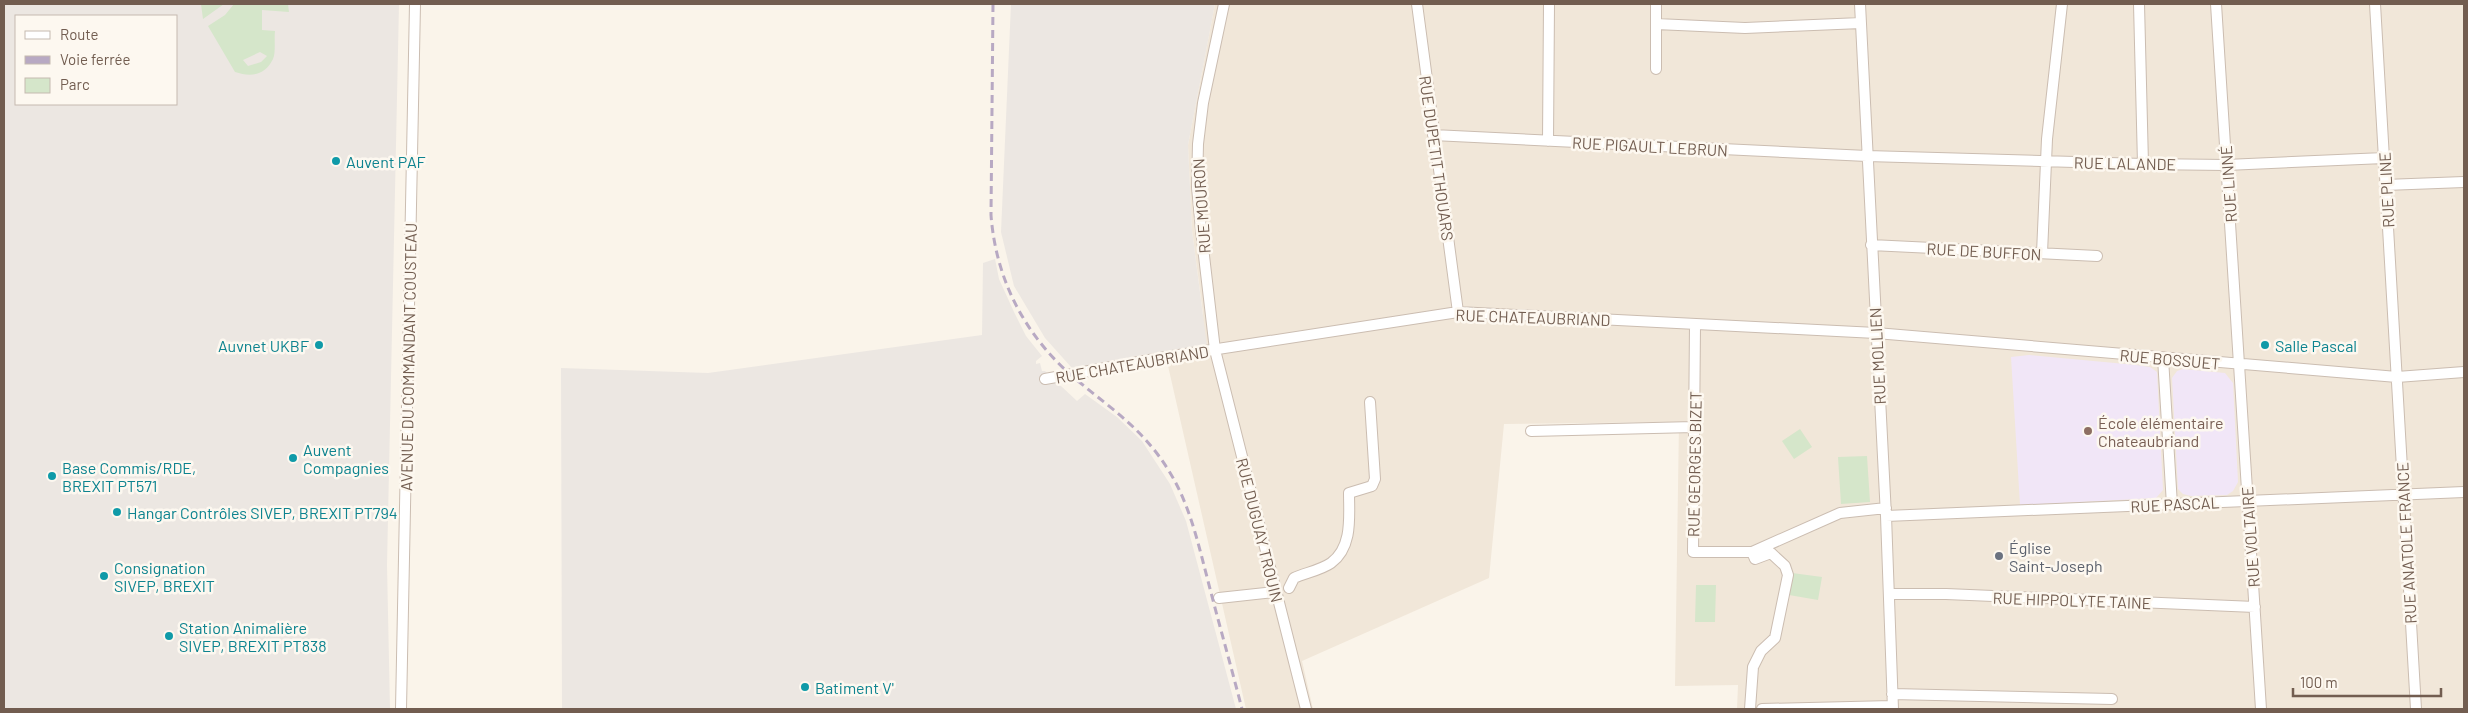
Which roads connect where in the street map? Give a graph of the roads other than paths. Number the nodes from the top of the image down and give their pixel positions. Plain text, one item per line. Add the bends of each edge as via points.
1 (415, 4) edge
2 (1224, 4) edge
3 (1417, 4) edge
4 (1549, 4) edge
5 (1656, 4) edge
6 (1860, 4) edge
7 (2062, 4) edge
8 (2139, 4) edge
9 (2216, 4) edge
10 (2375, 4) edge
11 (1861, 23) junction
12 (1656, 24) junction
13 (1656, 69) dead end
14 (1433, 135) junction
15 (1548, 141) junction
16 (1867, 156) junction
17 (2384, 158) junction
18 (2045, 162) junction
19 (2143, 164) junction
20 (2226, 164) junction
21 (2464, 182) edge
22 (2386, 185) junction
23 (1871, 245) junction
24 (2042, 253) junction
25 (2097, 256) dead end
26 (1458, 312) junction
27 (1695, 325) junction
28 (1876, 333) junction
29 (1215, 350) junction
30 (2163, 358) junction
31 (2239, 365) junction
32 (2464, 372) edge
33 (2397, 377) junction
34 (1046, 379) dead end
35 (1370, 402) dead end
36 (1694, 427) junction
37 (1531, 431) dead end
38 (2464, 492) edge
39 (2404, 495) junction
40 (2248, 500) junction
41 (2172, 505) junction
42 (1886, 512) junction
43 (1752, 552) junction
44 (1289, 588) dead end
45 (1275, 592) junction
46 (1889, 594) junction
47 (1219, 598) dead end
48 (2254, 607) junction
49 (1892, 694) junction
50 (2112, 699) dead end
51 (1892, 708) edge
52 (401, 709) edge
53 (1306, 709) edge
54 (1750, 709) edge
55 (1762, 709) edge
56 (2261, 709) edge
57 (2416, 709) edge

1 - 52 street, AVENUE DU COMMANDANT COUSTEAU
2 - 29 street, RUE MOURON via 1201,118 1197,160 1198,209
3 - 14 street, RUE DUPETIT THOUARS
4 - 15 street
5 - 12 street
6 - 11 street, RUE MOLLIEN
7 - 18 street
8 - 19 street
9 - 20 street, RUE LINNÉ
10 - 17 street, RUE PLINE
11 - 12 street via 1745,28
11 - 16 street, RUE MOLLIEN
12 - 13 street
14 - 15 street, RUE PIGAULT LEBRUN
14 - 26 street, RUE DUPETIT THOUARS
15 - 16 street, RUE PIGAULT LEBRUN
16 - 18 street, RUE LALANDE
16 - 23 street, RUE MOLLIEN
17 - 20 street, RUE LALANDE
17 - 22 street, RUE PLINE
18 - 19 street, RUE LALANDE
18 - 24 street
19 - 20 street, RUE LALANDE
20 - 31 street, RUE LINNÉ
21 - 22 street
22 - 33 street, RUE PLINE
23 - 24 street, RUE DE BUFFON
23 - 28 street, RUE MOLLIEN
24 - 25 street, RUE DE BUFFON
26 - 27 street, RUE CHATEAUBRIAND
26 - 29 street, RUE CHATEAUBRIAND
27 - 28 street, RUE CHATEAUBRIAND
27 - 36 street, RUE GEORGES BIZET
28 - 30 street, RUE BOSSUET
28 - 42 street, RUE MOLLIEN
29 - 34 street, RUE CHATEAUBRIAND
29 - 45 street, RUE DUGUAY TROUIN
30 - 31 street, RUE BOSSUET
30 - 41 street
31 - 33 street, RUE BOSSUET
31 - 40 street, RUE VOLTAIRE
32 - 33 street, RUE BOSSUET
33 - 39 street, RUE ANATOLE FRANCE
35 - 44 street via 1375,479 1372,486 1349,492 1349,533 1336,557 1331,563 1294,578
36 - 37 street
36 - 43 street, RUE GEORGES BIZET via 1693,552
38 - 39 street, RUE PASCAL
39 - 40 street, RUE PASCAL
39 - 57 street, RUE ANATOLE FRANCE
40 - 41 street, RUE PASCAL
40 - 48 street, RUE VOLTAIRE
41 - 42 street, RUE PASCAL
42 - 43 street, RUE GEORGES BIZET via 1840,513
42 - 46 street, RUE MOLLIEN
43 - 54 street via 1755,559 1771,553 1788,575 1775,638 1761,651 1753,668
45 - 47 street
45 - 53 street, RUE DUGUAY TROUIN
46 - 48 street, RUE HIPPOLYTE TAINE
46 - 49 street, RUE MOLLIEN
48 - 56 street, RUE VOLTAIRE
49 - 50 street
49 - 51 street, RUE MOLLIEN
51 - 55 street

